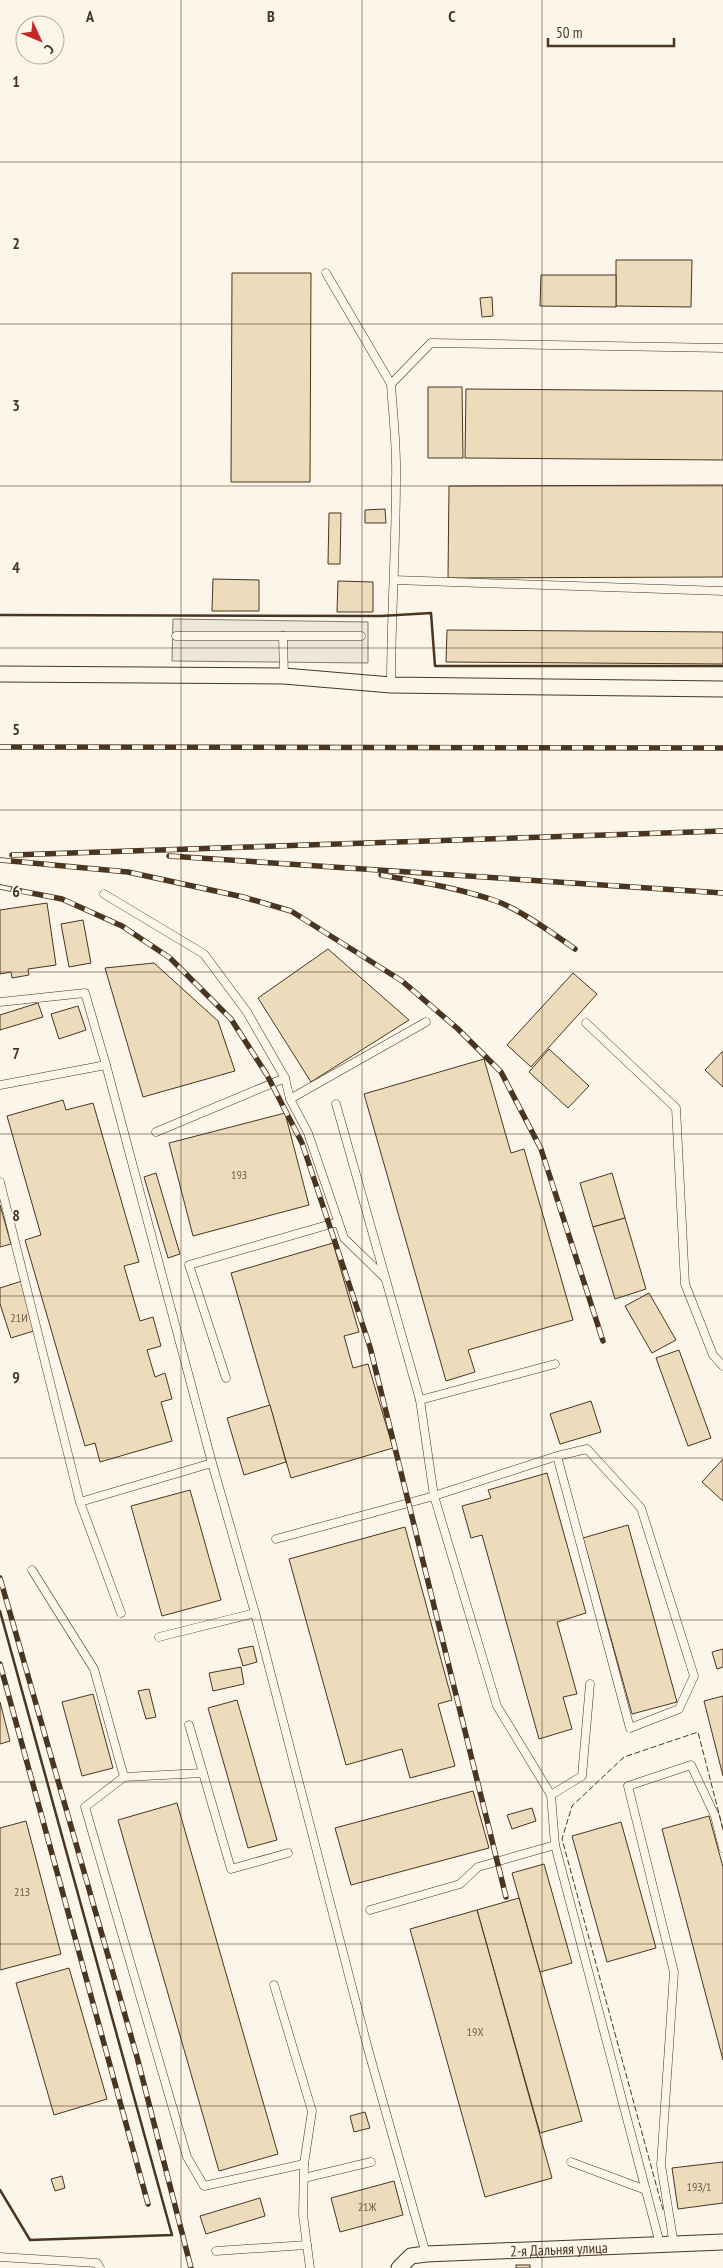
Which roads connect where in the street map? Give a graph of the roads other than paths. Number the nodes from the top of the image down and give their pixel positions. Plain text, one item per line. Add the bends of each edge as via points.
1 (326, 273) dead end
2 (723, 348) edge
3 (391, 384) junction
4 (394, 580) junction
5 (723, 591) edge
6 (176, 636) dead end
7 (283, 636) junction
8 (361, 636) dead end
9 (0, 674) edge
10 (284, 676) junction
11 (391, 685) junction
12 (723, 689) edge
13 (104, 894) dead end
14 (0, 1002) edge
15 (426, 1022) dead end
16 (586, 1023) dead end
17 (106, 1064) junction
18 (285, 1078) junction
19 (0, 1085) edge
20 (290, 1099) junction
21 (336, 1104) dead end
22 (156, 1132) dead end
23 (0, 1182) edge
24 (338, 1222) junction
25 (385, 1278) junction
26 (556, 1364) dead end
27 (723, 1366) edge
28 (226, 1378) dead end
29 (420, 1400) junction
30 (557, 1456) junction
31 (212, 1464) junction
32 (434, 1496) junction
33 (80, 1502) junction
34 (276, 1539) dead end
35 (32, 1570) dead end
36 (121, 1613) dead end
37 (255, 1613) junction
38 (159, 1637) dead end
39 (590, 1684) dead end
40 (190, 1725) dead end
41 (203, 1773) junction
42 (124, 1777) junction
43 (552, 1794) junction
44 (555, 1845) junction
45 (723, 1848) edge
46 (288, 1853) dead end
47 (370, 1910) dead end
48 (274, 1985) dead end
49 (371, 2162) dead end
50 (571, 2162) dead end
51 (304, 2164) junction
52 (304, 2178) junction
53 (646, 2190) junction
54 (723, 2242) edge
55 (667, 2244) junction
56 (307, 2245) junction
57 (216, 2251) dead end
58 (426, 2254) junction
59 (0, 2257) edge
60 (16, 2259) junction
61 (413, 2262) edge
62 (19, 2268) edge
63 (100, 2268) edge
64 (310, 2268) edge
65 (399, 2268) edge

1 - 3 lane
2 - 3 lane via 431,343
3 - 4 lane via 396,477
4 - 5 lane
4 - 11 lane via 390,615
6 - 7 lane
7 - 8 lane
7 - 10 lane
9 - 10 street
10 - 11 street
11 - 12 street
13 - 18 lane via 204,954 247,1012
14 - 17 lane via 84,993
15 - 20 lane
16 - 27 lane via 676,1108 685,1284 712,1355
17 - 19 lane
17 - 31 lane
18 - 20 lane
18 - 22 lane
20 - 24 lane via 308,1133
21 - 25 lane
23 - 33 lane
24 - 25 lane via 344,1238
24 - 28 lane via 189,1265
25 - 29 lane
26 - 29 lane
29 - 32 lane
30 - 30 lane via 587,1449 641,1508 694,1676 679,1709 630,1728
30 - 32 lane
31 - 33 lane
31 - 37 lane
32 - 34 lane
32 - 43 lane via 497,1706
33 - 36 lane
35 - 42 lane via 94,1669
37 - 38 lane
37 - 58 lane via 368,2049
39 - 43 lane via 582,1776
40 - 41 lane
41 - 42 lane
41 - 46 lane via 231,1869
42 - 51 lane via 86,1807 187,2157 204,2186
43 - 44 lane
44 - 47 lane via 478,1868 460,1884
44 - 53 lane
45 - 55 lane via 715,1816 691,1765 628,1786 674,1972 661,2164
48 - 51 lane via 312,2111
49 - 52 lane
50 - 53 lane
51 - 52 lane
52 - 56 lane via 303,2215
53 - 55 lane
54 - 55 street, 2-я Дальняя улица
55 - 58 street, 2-я Дальняя улица
56 - 57 lane
56 - 64 lane
58 - 61 street, 2-я Дальняя улица
59 - 60 lane
60 - 62 lane
60 - 63 lane via 97,2263
61 - 65 street, 2-я Дальняя улица

